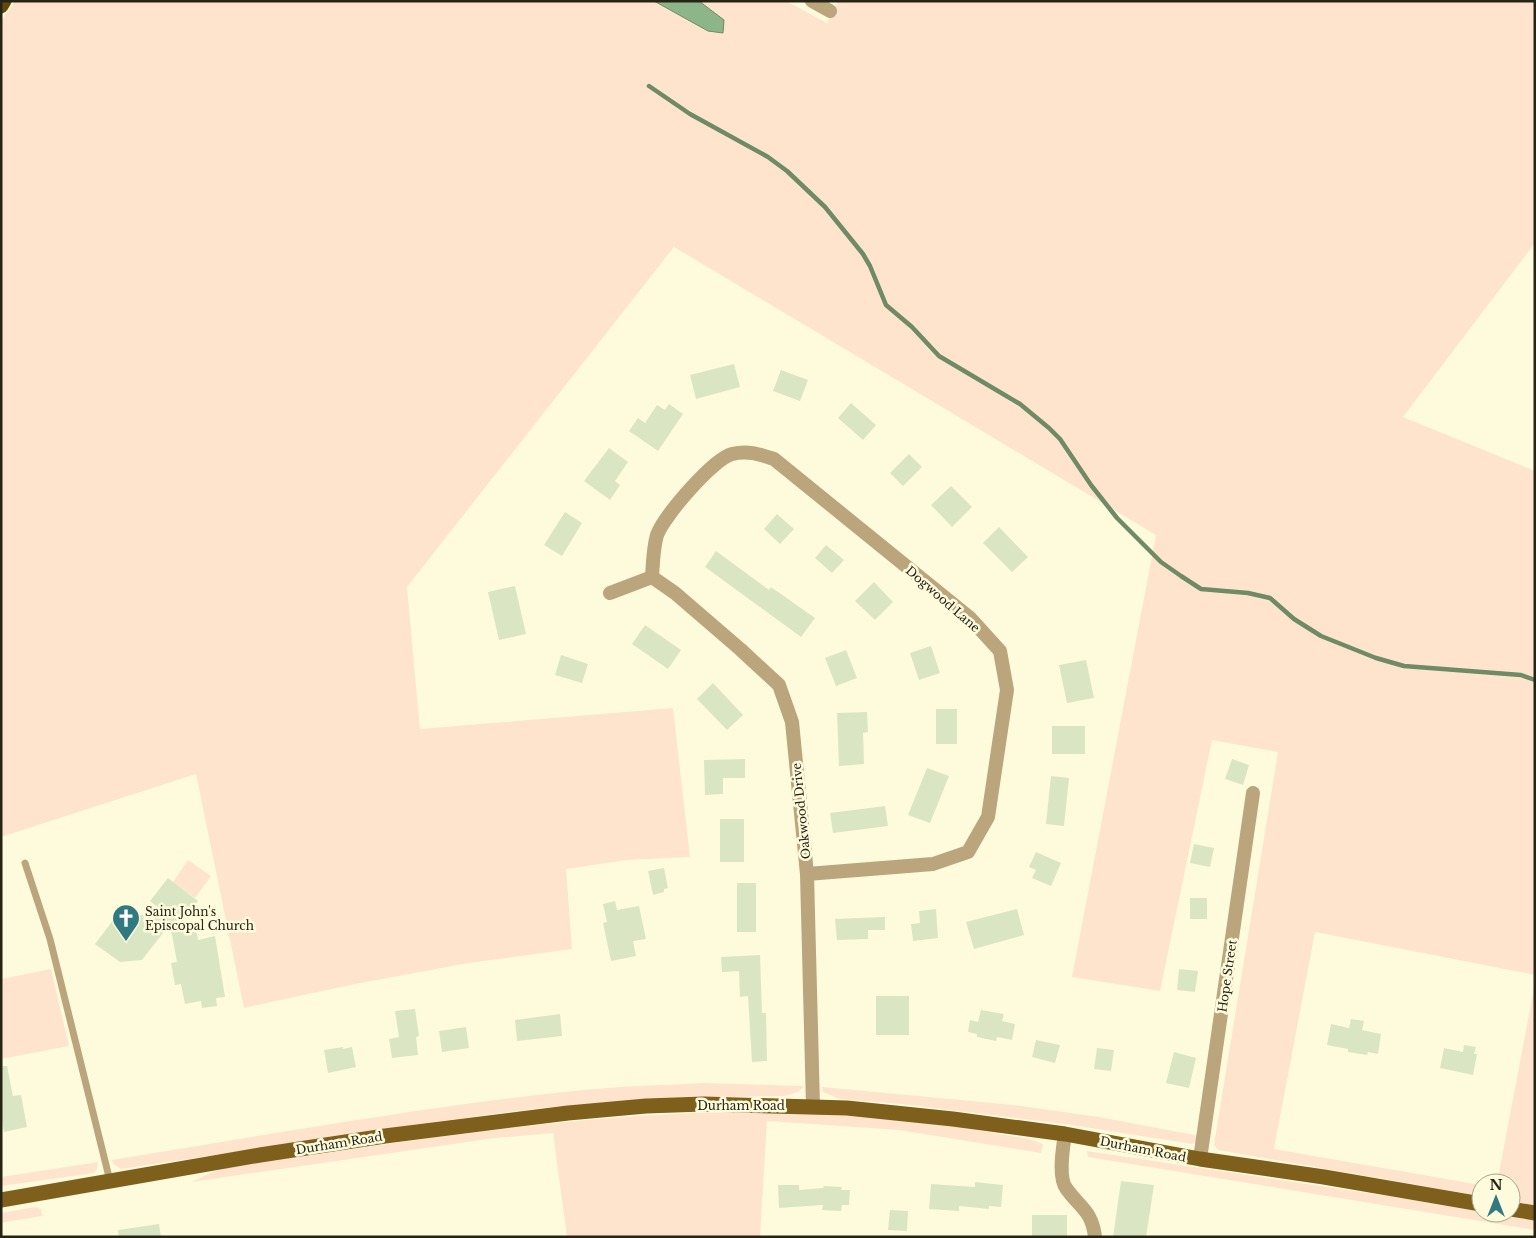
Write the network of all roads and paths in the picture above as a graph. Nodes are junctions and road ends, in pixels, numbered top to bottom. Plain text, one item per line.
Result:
1 (4, 1) edge
2 (812, 1) edge
3 (1, 6) edge
4 (830, 11) dead end
5 (652, 577) junction
6 (610, 593) dead end
7 (1253, 793) dead end
8 (25, 863) dead end
9 (807, 874) junction
10 (813, 1106) junction
11 (1065, 1134) junction
12 (1200, 1159) junction
13 (110, 1182) junction
14 (1, 1200) edge
15 (1471, 1202) edge
16 (1521, 1211) edge
17 (1535, 1213) edge
18 (1095, 1237) edge

1 - 3 highway
2 - 4 street
5 - 6 street
5 - 9 street, Oakwood Drive
5 - 9 street, Dogwood Lane
7 - 12 street, Hope Street
8 - 13 lane
9 - 10 street, Oakwood Drive
10 - 11 main road, Durham Road
10 - 13 main road, Durham Road
11 - 12 main road, Durham Road
11 - 18 street
12 - 15 main road, Durham Road
13 - 14 main road, Durham Road
16 - 17 main road

